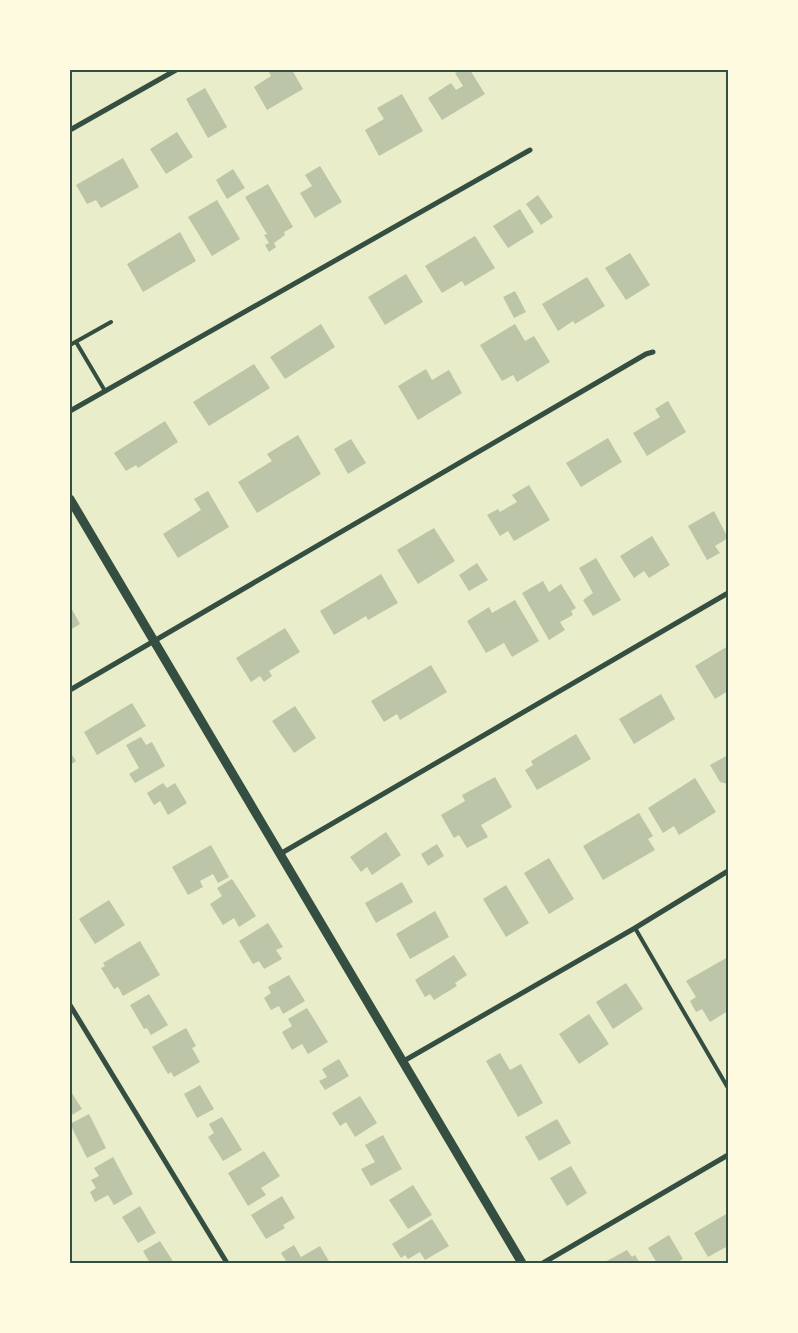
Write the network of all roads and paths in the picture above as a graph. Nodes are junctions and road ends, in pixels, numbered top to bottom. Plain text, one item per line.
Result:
1 (176, 70) edge
2 (70, 130) edge
3 (530, 150) dead end
4 (111, 322) dead end
5 (76, 342) junction
6 (70, 345) edge
7 (653, 352) dead end
8 (106, 391) junction
9 (70, 411) edge
10 (70, 498) edge
11 (728, 593) edge
12 (154, 640) junction
13 (70, 690) edge
14 (280, 854) junction
15 (728, 871) edge
16 (635, 928) junction
17 (70, 1005) edge
18 (402, 1062) junction
19 (728, 1088) edge
20 (728, 1155) edge
21 (227, 1263) edge
22 (522, 1263) edge
23 (543, 1263) edge

1 - 2 street
3 - 8 street
4 - 5 lane
5 - 6 lane
5 - 8 lane
7 - 12 street
8 - 9 street
10 - 12 street
11 - 14 street
12 - 13 street
12 - 14 street
14 - 18 street
15 - 16 street
16 - 18 street
16 - 19 lane
17 - 21 street
18 - 22 street
20 - 23 street

